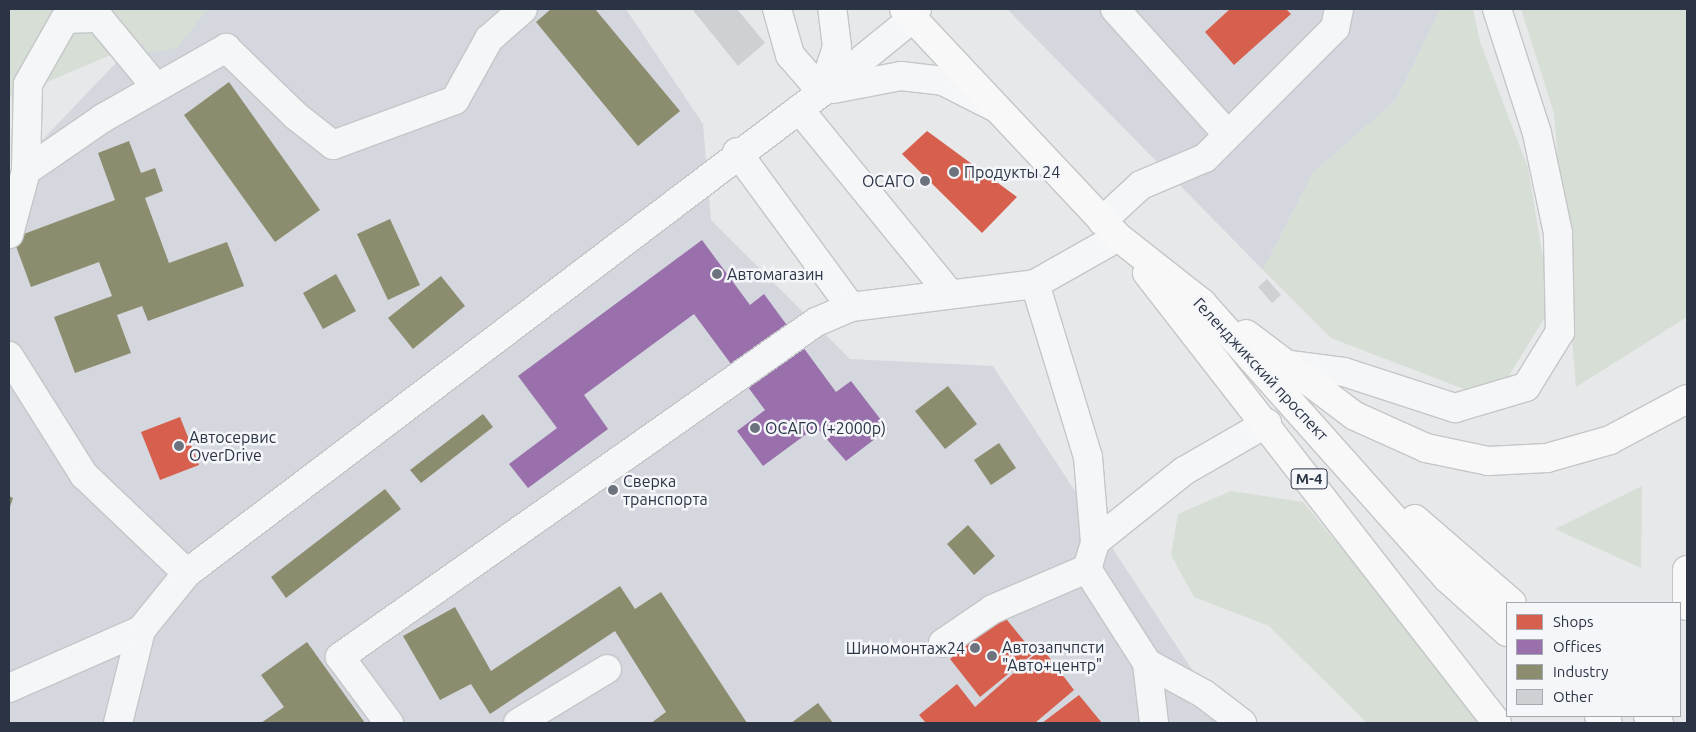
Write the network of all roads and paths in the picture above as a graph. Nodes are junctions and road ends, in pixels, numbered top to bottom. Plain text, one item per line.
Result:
1 (523, 9) edge
2 (777, 9) edge
3 (832, 9) edge
4 (1115, 9) edge
5 (1339, 9) edge
6 (1497, 9) edge
7 (911, 12) edge
8 (156, 87) junction
9 (822, 92) junction
10 (998, 109) junction
11 (799, 110) junction
12 (1228, 134) junction
13 (738, 152) junction
14 (26, 171) junction
15 (1110, 229) junction
16 (9, 234) edge
17 (1035, 284) junction
18 (948, 292) junction
19 (1202, 303) junction
20 (851, 307) junction
21 (9, 356) edge
22 (1290, 365) junction
23 (1687, 400) edge
24 (1266, 423) junction
25 (1342, 456) junction
26 (1095, 542) junction
27 (1087, 569) junction
28 (1687, 570) edge
29 (187, 573) junction
30 (1511, 602) edge
31 (1687, 606) edge
32 (141, 630) junction
33 (1506, 631) edge
34 (943, 643) dead end
35 (1148, 663) junction
36 (607, 669) dead end
37 (9, 688) edge
38 (118, 723) edge
39 (389, 723) edge
40 (518, 723) edge
41 (1154, 723) edge
42 (1242, 723) edge
43 (1497, 723) edge

1 - 8 street
2 - 9 street
3 - 9 street
4 - 12 street
5 - 12 street
6 - 22 street
7 - 9 street
7 - 10 main road, Геленджикский проспект
8 - 14 street
8 - 14 street
9 - 10 street
9 - 11 street
10 - 15 main road, Геленджикский проспект
11 - 13 street
11 - 18 street
12 - 15 street
13 - 20 street
13 - 29 street
14 - 16 street
15 - 17 street
15 - 19 main road, Геленджикский проспект
15 - 24 main road, М-4
17 - 18 street
17 - 26 street
18 - 20 street
19 - 22 main road
19 - 25 main road, Геленджикский проспект
20 - 39 street
21 - 29 street
22 - 23 main road
24 - 26 street
24 - 43 main road, М-4
25 - 30 main road, М-4
25 - 33 main road, М-4
26 - 27 street
27 - 34 street
27 - 35 street
28 - 31 main road
29 - 32 street
32 - 37 street
32 - 38 street
35 - 41 street
35 - 42 street
36 - 40 street

